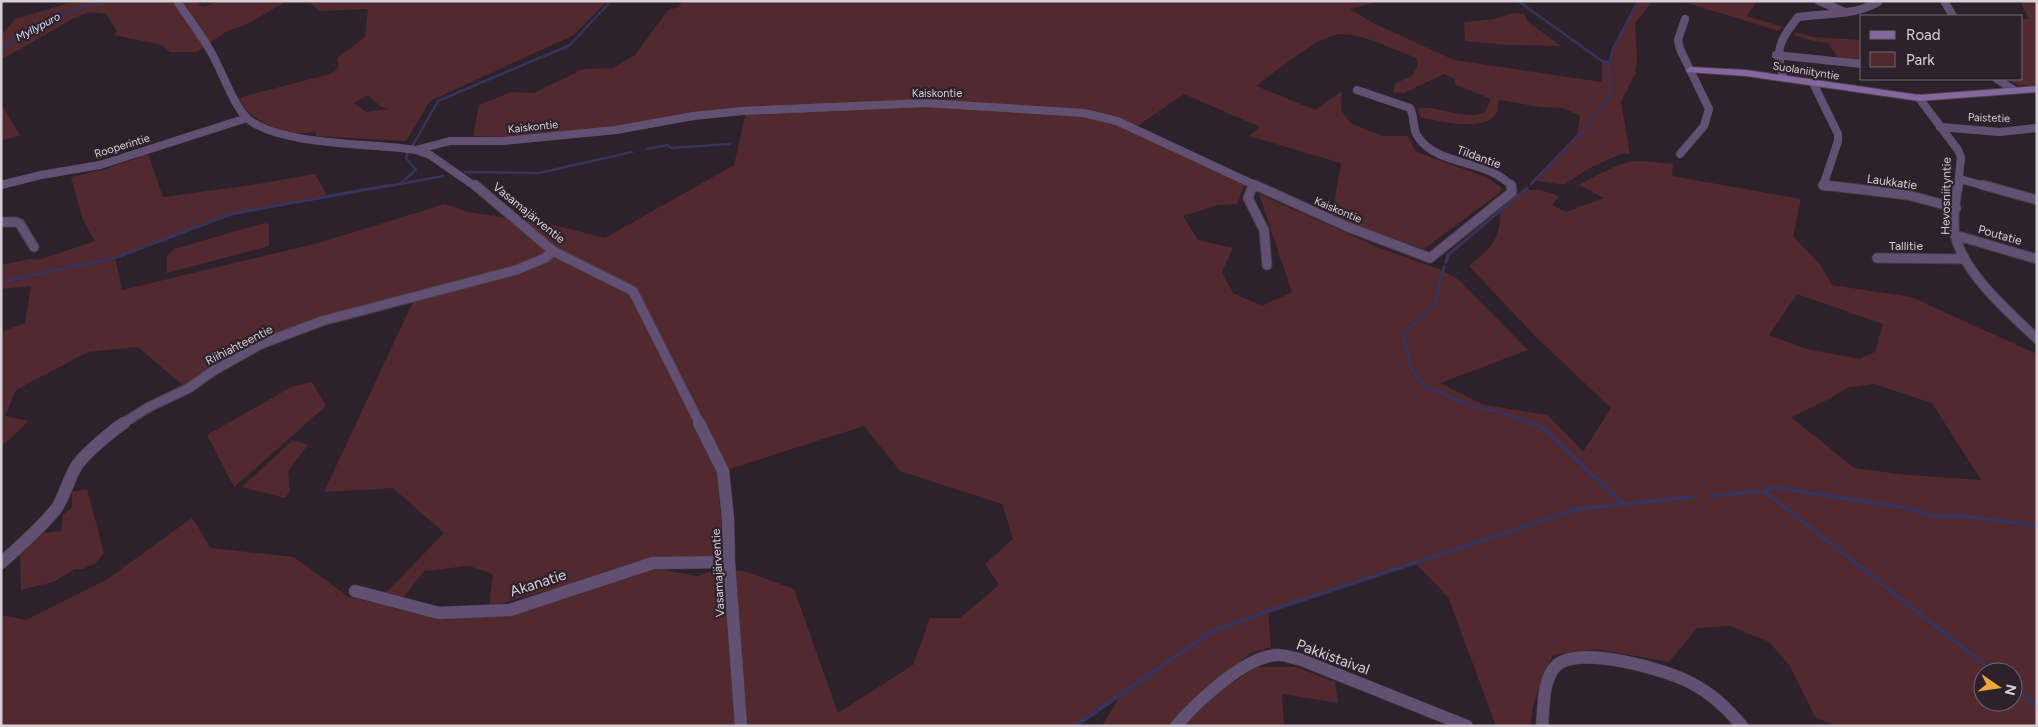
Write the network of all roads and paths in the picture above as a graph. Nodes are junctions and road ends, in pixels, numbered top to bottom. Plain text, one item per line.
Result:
1 (177, 1) edge
2 (1819, 1) edge
3 (1944, 1) edge
4 (1878, 2) edge
5 (1845, 12) junction
6 (1952, 15) edge
7 (1685, 19) dead end
8 (1776, 55) junction
9 (1860, 64) edge
10 (1690, 70) junction
11 (1784, 78) junction
12 (1999, 80) edge
13 (1813, 83) junction
14 (2037, 89) edge
15 (1357, 90) dead end
16 (2014, 90) junction
17 (1918, 98) junction
18 (247, 118) junction
19 (1940, 127) junction
20 (2037, 128) edge
21 (416, 150) junction
22 (1680, 154) dead end
23 (1960, 179) junction
24 (1, 185) edge
25 (1254, 185) junction
26 (2037, 200) edge
27 (1956, 208) junction
28 (1, 222) edge
29 (1955, 235) junction
30 (34, 247) dead end
31 (553, 251) junction
32 (1430, 258) joint
33 (1877, 258) dead end
34 (2037, 259) edge
35 (1965, 260) junction
36 (1267, 265) dead end
37 (2037, 340) edge
38 (729, 562) junction
39 (1, 563) edge
40 (355, 591) dead end
41 (741, 726) edge
42 (1176, 726) edge
43 (1467, 726) edge
44 (1542, 726) edge
45 (1742, 726) edge

1 - 18 street
2 - 5 street
3 - 6 street
4 - 5 street
5 - 8 street
7 - 10 street
8 - 9 street
8 - 11 street
10 - 11 street, Suolaniityntie
10 - 22 street
11 - 13 street, Suolaniityntie
12 - 16 street
13 - 17 street, Suolaniityntie
13 - 27 street, Laukkatie
14 - 16 street, Suolaniityntie
15 - 32 street, Tildantie
16 - 17 street, Suolaniityntie
17 - 19 street, Hevosniityntie
18 - 21 street, Vasamajärventie
18 - 24 street, Rooperintie
19 - 20 street, Paistetie
19 - 23 street, Hevosniityntie
21 - 25 street, Kaiskontie
21 - 31 street, Vasamajärventie
23 - 26 street
23 - 27 street, Hevosniityntie
25 - 32 street, Kaiskontie
25 - 36 street
27 - 29 street, Hevosniityntie
28 - 30 street
29 - 34 street, Poutatie
29 - 35 street, Hevosniityntie
31 - 38 street, Vasamajärventie
31 - 39 street, Riihiahteentie
33 - 35 street, Tallitie
35 - 37 street, Hevosniityntie
38 - 40 street, Akanatie
38 - 41 street, Vasamajärventie
42 - 43 street, Pakkistaival
44 - 45 street

